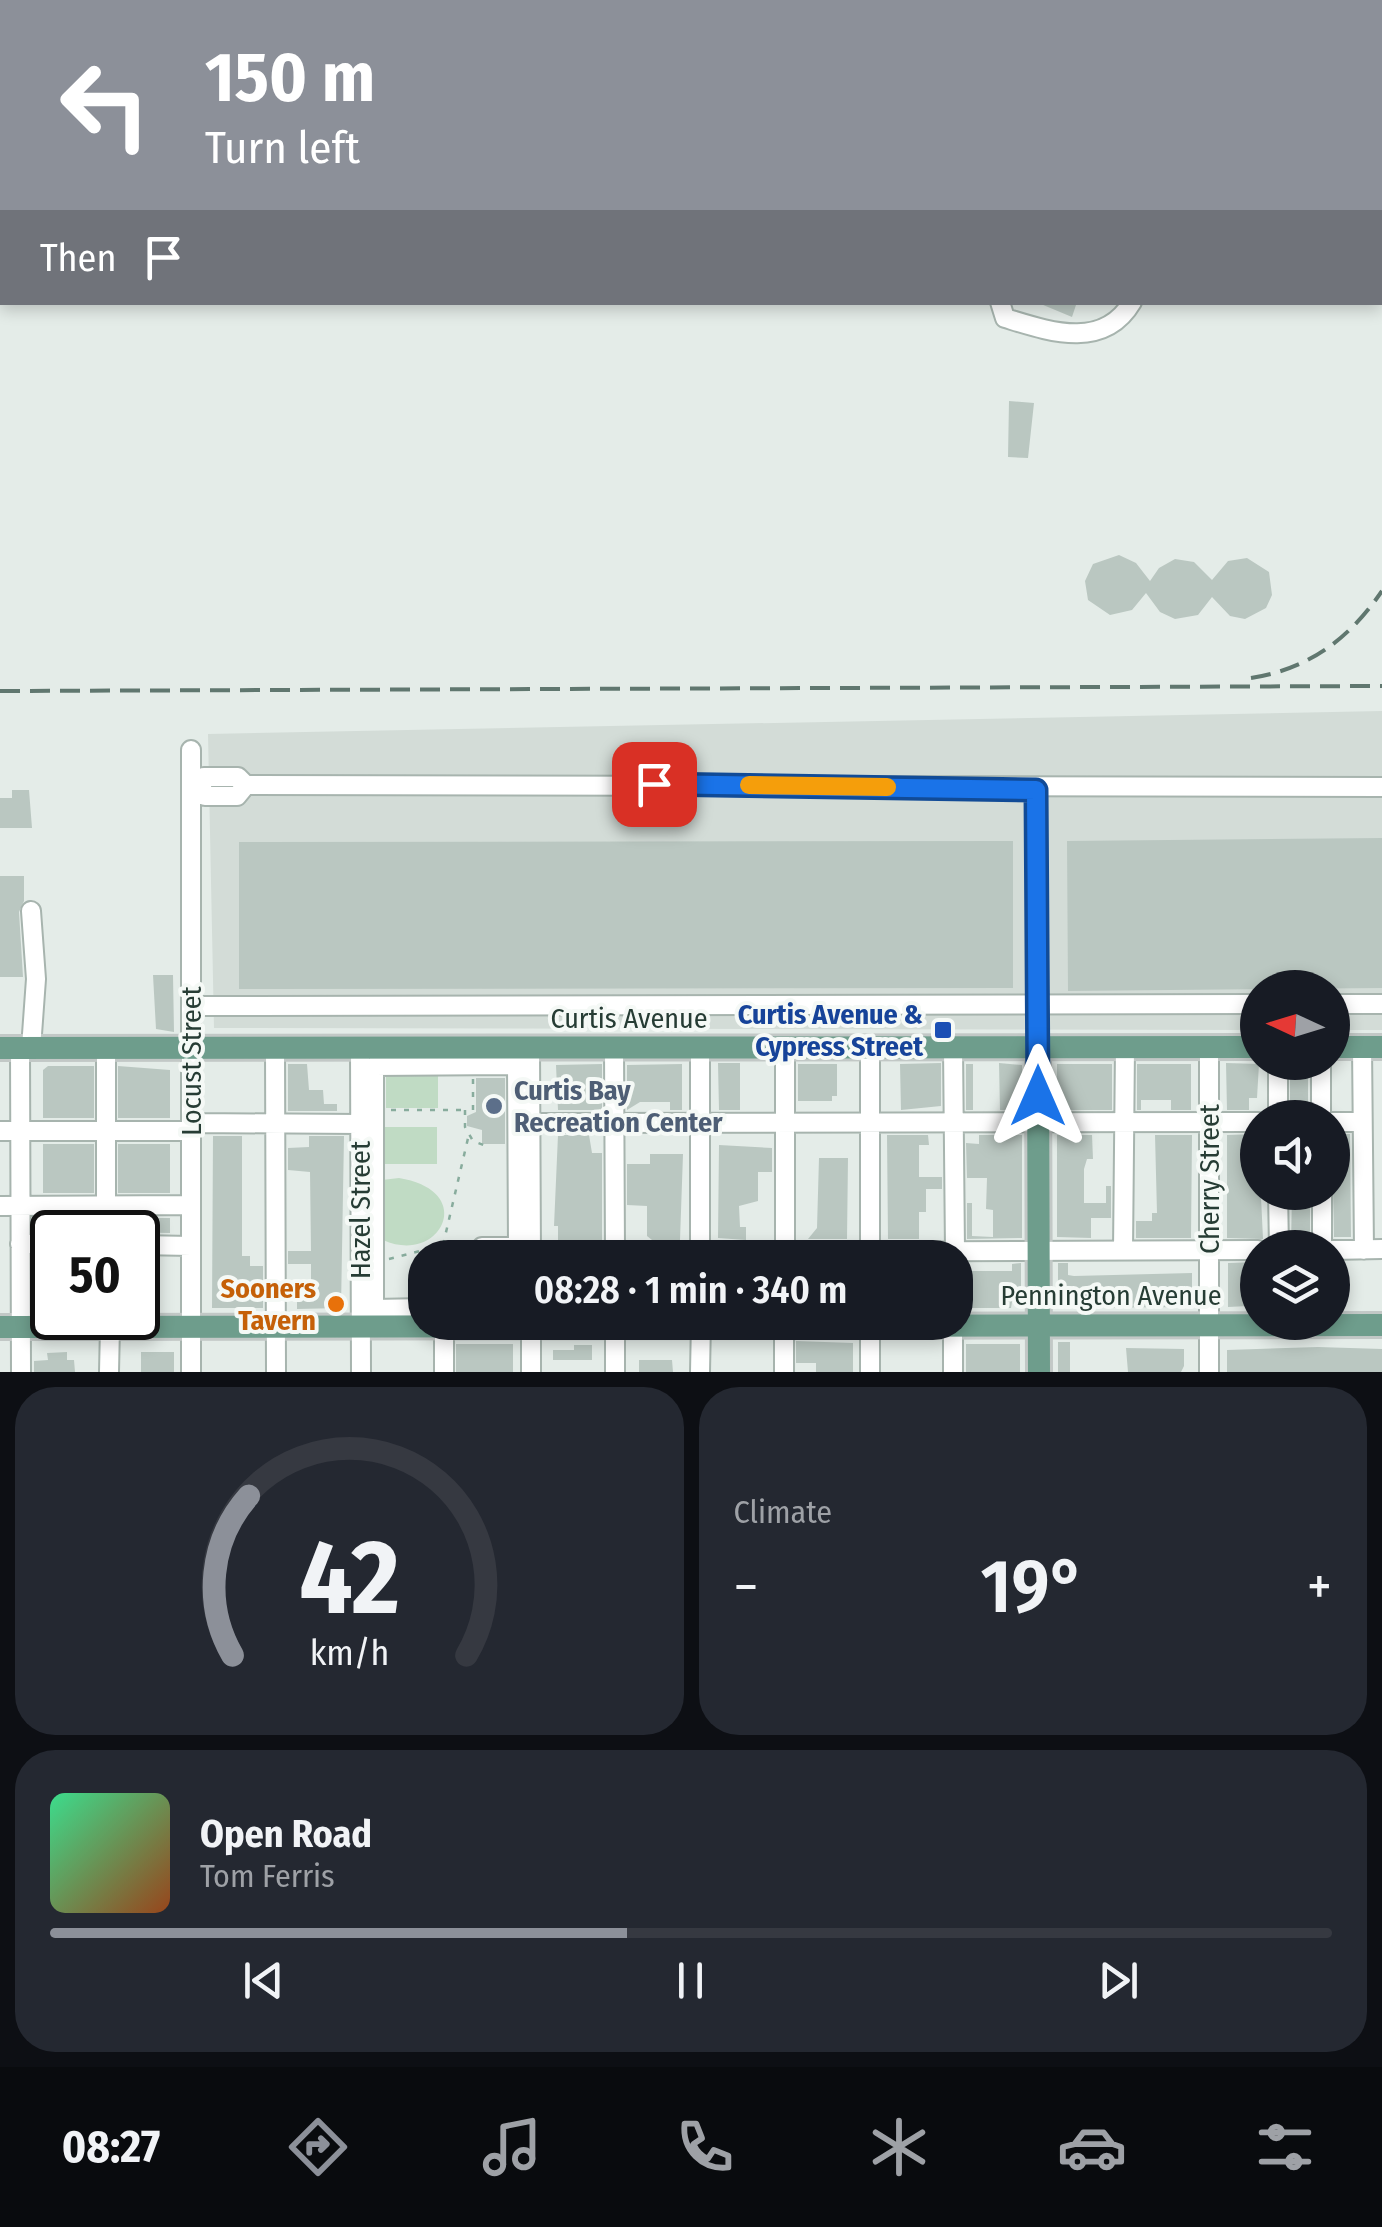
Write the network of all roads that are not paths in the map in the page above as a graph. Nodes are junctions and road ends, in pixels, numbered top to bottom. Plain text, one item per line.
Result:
1 (1001, 305) edge
2 (1129, 305) edge
3 (191, 750) dead end
4 (196, 785) junction
5 (1382, 787) edge
6 (1036, 790) junction
7 (31, 911) dead end
8 (1038, 1004) junction
9 (1240, 1004) edge
10 (1350, 1004) edge
11 (1382, 1004) edge
12 (191, 1006) junction
13 (1372, 1046) edge
14 (1126, 1047) junction
15 (1208, 1047) junction
16 (1240, 1047) edge
17 (17, 1048) edge
18 (106, 1048) junction
19 (192, 1048) junction
20 (276, 1048) junction
21 (360, 1048) junction
22 (530, 1048) junction
23 (614, 1048) junction
24 (700, 1048) junction
25 (785, 1048) junction
26 (870, 1048) junction
27 (953, 1048) junction
28 (1038, 1048) junction
29 (785, 1122) junction
30 (870, 1122) junction
31 (954, 1122) junction
32 (1038, 1122) junction
33 (1124, 1122) junction
34 (1209, 1122) junction
35 (1240, 1122) edge
36 (1350, 1122) edge
37 (1362, 1122) junction
38 (276, 1123) junction
39 (530, 1123) junction
40 (614, 1123) junction
41 (700, 1123) junction
42 (360, 1124) junction
43 (191, 1127) junction
44 (0, 1131) edge
45 (20, 1131) junction
46 (106, 1131) junction
47 (106, 1205) junction
48 (191, 1205) junction
49 (0, 1206) edge
50 (20, 1206) junction
51 (106, 1210) edge
52 (518, 1240) edge
53 (531, 1240) edge
54 (616, 1240) edge
55 (700, 1240) edge
56 (785, 1240) edge
57 (870, 1240) edge
58 (955, 1240) edge
59 (20, 1244) junction
60 (30, 1244) edge
61 (160, 1245) edge
62 (191, 1246) junction
63 (1123, 1250) junction
64 (1209, 1250) junction
65 (1240, 1250) edge
66 (1373, 1250) edge
67 (973, 1251) edge
68 (1039, 1251) junction
69 (0, 1277) edge
70 (20, 1277) junction
71 (408, 1308) edge
72 (1350, 1324) edge
73 (1382, 1324) edge
74 (973, 1325) edge
75 (1039, 1325) junction
76 (1209, 1325) junction
77 (1240, 1325) edge
78 (160, 1326) edge
79 (191, 1326) junction
80 (276, 1326) junction
81 (360, 1326) junction
82 (408, 1326) edge
83 (10, 1327) edge
84 (110, 1340) edge
85 (444, 1340) edge
86 (531, 1340) edge
87 (615, 1340) edge
88 (700, 1340) edge
89 (784, 1340) edge
90 (870, 1340) edge
91 (953, 1340) edge
92 (20, 1372) edge
93 (109, 1372) edge
94 (191, 1372) edge
95 (276, 1372) edge
96 (360, 1372) edge
97 (444, 1372) edge
98 (531, 1372) edge
99 (615, 1372) edge
100 (700, 1372) edge
101 (784, 1372) edge
102 (870, 1372) edge
103 (953, 1372) edge
104 (1039, 1372) edge
105 (1209, 1372) edge

1 - 2 street
3 - 4 street, Locust Street
4 - 6 street
4 - 12 street, Locust Street
5 - 6 street
6 - 8 street
7 - 17 street
8 - 9 street
8 - 12 street
8 - 28 street
10 - 11 street
12 - 19 street, Locust Street
13 - 37 street
14 - 15 main road, Curtis Avenue
14 - 28 main road, Curtis Avenue
14 - 33 street
15 - 16 main road, Curtis Avenue
15 - 34 street, Cherry Street
17 - 18 main road, Curtis Avenue
17 - 45 street
18 - 19 main road, Curtis Avenue
18 - 46 street
19 - 20 main road, Curtis Avenue
19 - 43 street, Locust Street
20 - 21 main road, Curtis Avenue
20 - 38 street
21 - 22 main road, Curtis Avenue
21 - 42 street, Hazel Street
22 - 23 main road, Curtis Avenue
22 - 39 street
23 - 24 main road, Curtis Avenue
23 - 40 street
24 - 25 main road, Curtis Avenue
24 - 41 street
25 - 26 main road, Curtis Avenue
25 - 29 street
26 - 27 main road, Curtis Avenue
26 - 30 street
27 - 28 main road, Curtis Avenue
27 - 31 street
28 - 32 main road
29 - 30 street
29 - 41 street
29 - 56 street
30 - 31 street
30 - 57 street
31 - 32 street
31 - 58 street
32 - 33 street
32 - 68 main road
33 - 34 street
33 - 63 street
34 - 35 street
34 - 64 street, Cherry Street
36 - 37 street
37 - 66 street
38 - 42 street
38 - 43 street
38 - 80 street
39 - 40 street
39 - 53 street
40 - 41 street
40 - 54 street
41 - 55 street
42 - 81 street, Hazel Street
43 - 46 street
43 - 48 street, Locust Street
44 - 45 street
45 - 46 street
45 - 50 street
46 - 47 street
47 - 48 street
47 - 50 street
47 - 51 street
48 - 62 street, Locust Street
49 - 50 street
50 - 59 street
52 - 71 street
59 - 60 street
59 - 70 street
61 - 62 street
62 - 79 street, Locust Street
63 - 64 street
63 - 68 street
64 - 65 street
64 - 76 street, Cherry Street
67 - 68 street
68 - 75 main road
69 - 70 street
70 - 83 street
72 - 73 main road, Pennington Avenue
74 - 75 main road, Pennington Avenue
75 - 76 main road, Pennington Avenue
75 - 104 main road
76 - 77 main road, Pennington Avenue
76 - 105 street, Cherry Street
78 - 79 main road, Pennington Avenue
79 - 80 main road, Pennington Avenue
79 - 94 street, Locust Street
80 - 81 main road, Pennington Avenue
80 - 95 street
81 - 82 main road, Pennington Avenue
81 - 96 street, Hazel Street
83 - 92 street
84 - 93 street
85 - 97 street
86 - 98 street
87 - 99 street
88 - 100 street
89 - 101 street
90 - 102 street
91 - 103 street

